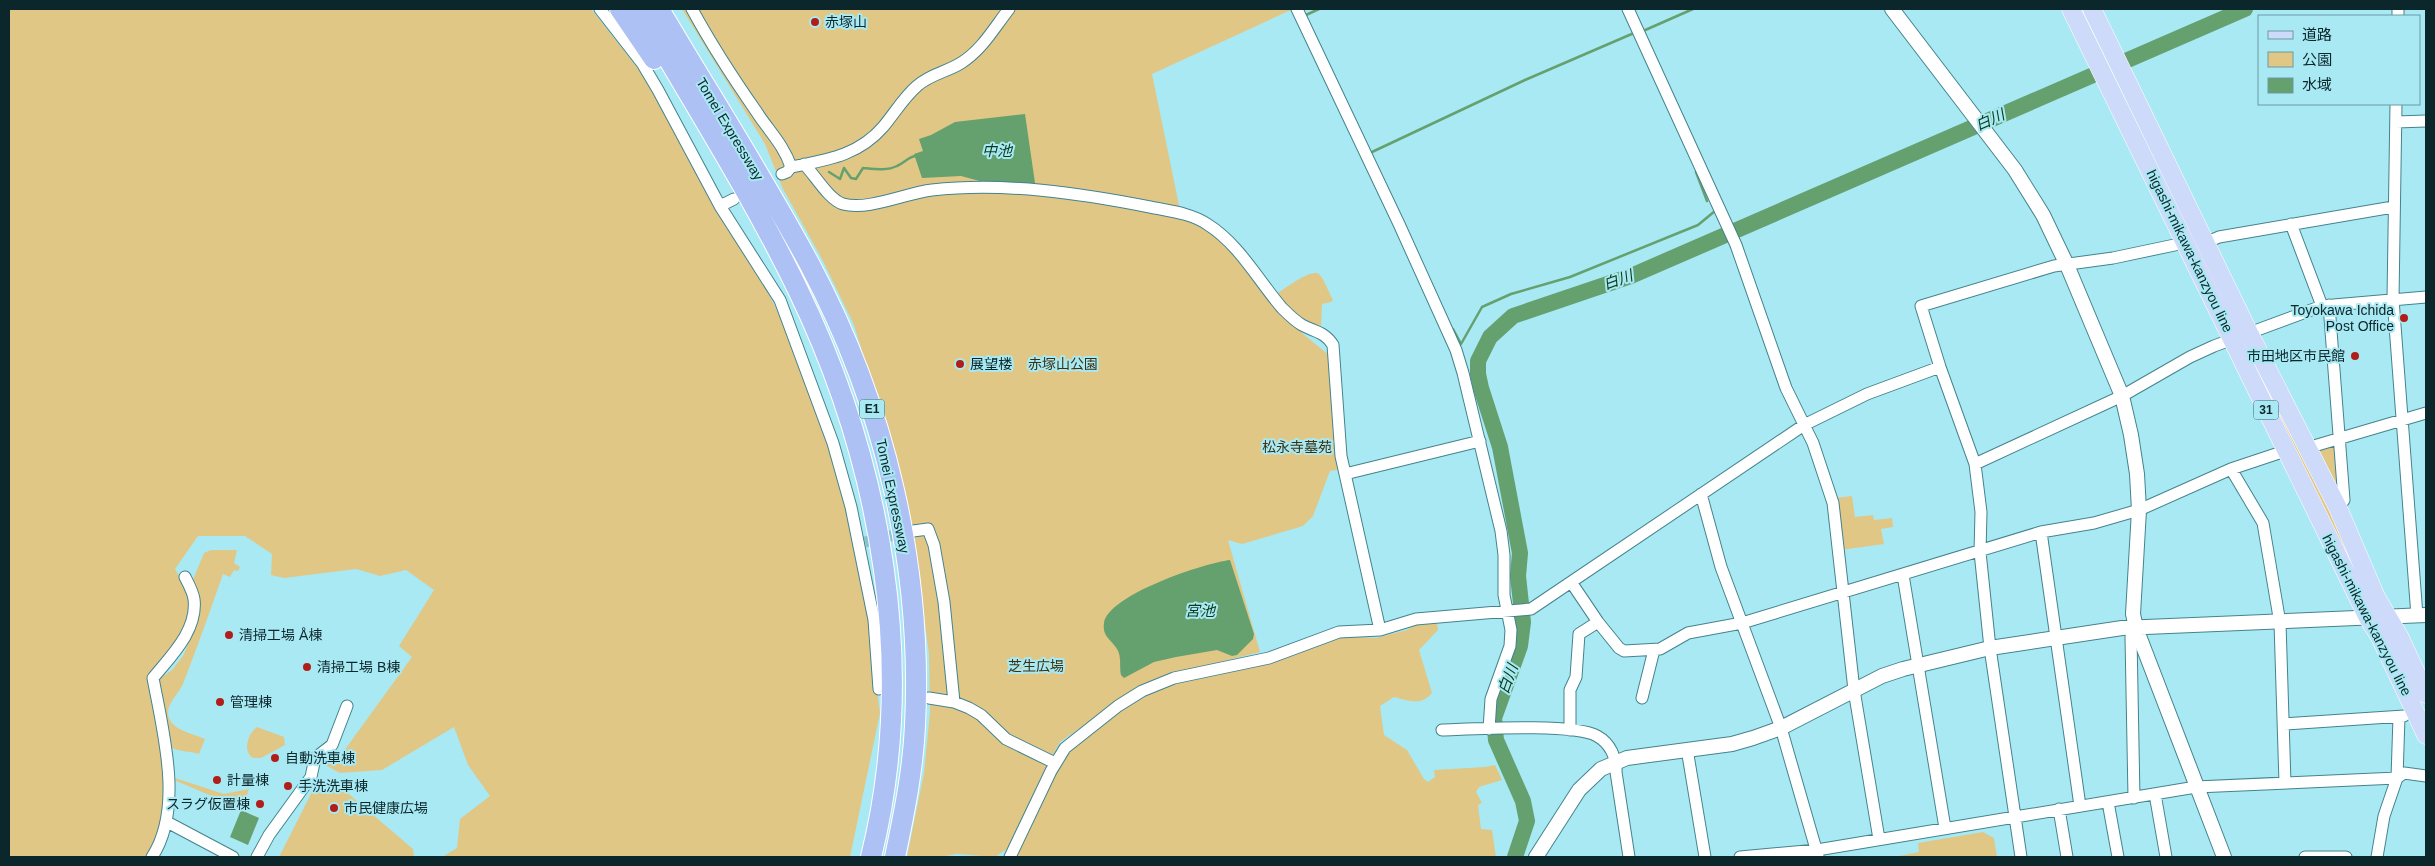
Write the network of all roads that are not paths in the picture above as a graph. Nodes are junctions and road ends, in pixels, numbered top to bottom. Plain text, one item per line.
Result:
1 (600, 9) edge
2 (620, 9) edge
3 (639, 9) edge
4 (659, 9) edge
5 (692, 9) edge
6 (1009, 9) edge
7 (1297, 9) edge
8 (1628, 9) edge
9 (1892, 9) edge
10 (2071, 9) edge
11 (2092, 9) edge
12 (2396, 105) edge
13 (2426, 121) edge
14 (2396, 122) junction
15 (804, 164) junction
16 (738, 191) junction
17 (720, 206) junction
18 (2393, 207) junction
19 (2291, 224) junction
20 (2184, 243) junction
21 (2205, 243) junction
22 (2067, 265) junction
23 (2426, 297) edge
24 (2393, 299) junction
25 (2326, 306) junction
26 (2242, 336) junction
27 (1940, 367) junction
28 (2122, 396) junction
29 (2426, 413) edge
30 (2402, 420) junction
31 (1804, 425) junction
32 (2340, 438) junction
33 (1480, 441) junction
34 (2307, 448) junction
35 (2285, 451) junction
36 (1975, 464) junction
37 (2231, 469) junction
38 (1345, 474) junction
39 (1701, 494) junction
40 (2338, 508) junction
41 (2139, 510) junction
42 (912, 531) tunnel mouth
43 (2041, 532) junction
44 (1980, 552) junction
45 (1903, 575) junction
46 (185, 577) dead end
47 (1571, 582) junction
48 (1843, 593) junction
49 (1508, 610) junction
50 (2422, 616) edge
51 (2388, 617) junction
52 (2368, 618) junction
53 (1598, 622) junction
54 (1742, 623) junction
55 (2280, 623) junction
56 (2136, 628) junction
57 (1380, 630) junction
58 (2056, 637) junction
59 (1990, 648) junction
60 (1654, 650) junction
61 (1918, 666) junction
62 (879, 689) dead end
63 (1854, 690) junction
64 (2426, 694) edge
65 (929, 698) dead end
66 (1642, 698) dead end
67 (954, 702) junction
68 (347, 706) dead end
69 (2418, 715) junction
70 (2399, 717) junction
71 (2284, 724) junction
72 (1780, 728) junction
73 (1489, 729) junction
74 (1442, 730) dead end
75 (1570, 730) junction
76 (2426, 735) edge
77 (1687, 749) junction
78 (1617, 761) junction
79 (1055, 763) junction
80 (2426, 776) edge
81 (2397, 778) junction
82 (2285, 783) junction
83 (2196, 787) junction
84 (2155, 794) junction
85 (2134, 798) junction
86 (2108, 802) junction
87 (2080, 806) junction
88 (2059, 809) junction
89 (2015, 816) junction
90 (167, 822) junction
91 (1945, 828) junction
92 (1878, 839) junction
93 (1818, 854) edge
94 (152, 857) edge
95 (233, 857) edge
96 (257, 857) edge
97 (871, 857) edge
98 (895, 857) edge
99 (1010, 857) edge
100 (1536, 857) edge
101 (1629, 857) edge
102 (1705, 857) edge
103 (1740, 857) edge
104 (2022, 857) edge
105 (2067, 857) edge
106 (2118, 857) edge
107 (2166, 857) edge
108 (2224, 857) edge
109 (2305, 857) edge
110 (2338, 857) edge
111 (2377, 857) edge

1 - 17 street
2 - 16 highway
3 - 16 highway, Tomei Expressway / E1
4 - 98 highway, Tomei Expressway / E1
5 - 15 street
6 - 15 street
7 - 33 street
8 - 31 street
9 - 22 street
10 - 20 main road, higashi-mikawa-kanzyou line / 31
11 - 21 main road, higashi-mikawa-kanzyou line / 31
12 - 14 street
13 - 14 street
14 - 18 street
15 - 38 street
16 - 17 street
16 - 97 highway, Tomei Expressway / E1
17 - 62 street
18 - 19 street
18 - 24 street
19 - 21 street
19 - 25 street
20 - 22 street
20 - 26 main road, higashi-mikawa-kanzyou line / 31
21 - 26 main road, higashi-mikawa-kanzyou line / 31
22 - 27 street
22 - 28 street
23 - 24 street
24 - 25 street
24 - 30 street
25 - 26 street
25 - 32 street
26 - 28 street
26 - 34 main road, higashi-mikawa-kanzyou line / 31
26 - 35 main road, higashi-mikawa-kanzyou line / 31
27 - 31 street
27 - 36 street
28 - 36 street
28 - 41 street
29 - 30 street
30 - 32 street
30 - 50 street
31 - 39 street
31 - 48 street
32 - 34 street
32 - 40 street
33 - 38 street
33 - 49 street
34 - 40 main road, higashi-mikawa-kanzyou line / 31
35 - 37 street
35 - 52 main road, higashi-mikawa-kanzyou line / 31
36 - 44 street
37 - 41 street
37 - 55 street
38 - 57 street
39 - 47 street
39 - 54 street
40 - 51 main road, higashi-mikawa-kanzyou line / 31
41 - 43 street
41 - 56 street
42 - 67 street
43 - 44 street
43 - 58 street
44 - 45 street
44 - 59 street
45 - 48 street
45 - 61 street
46 - 90 street
47 - 49 street
47 - 53 street
48 - 54 street
48 - 63 street
49 - 57 street
49 - 73 street
50 - 51 street
51 - 52 street
51 - 64 main road, higashi-mikawa-kanzyou line / 31
52 - 55 street
52 - 69 main road, higashi-mikawa-kanzyou line / 31
53 - 60 street
53 - 75 street
54 - 60 street
54 - 72 street
55 - 56 street
55 - 71 street
56 - 58 street
56 - 83 street
56 - 85 street
57 - 79 street
58 - 59 street
58 - 87 street
59 - 61 street
59 - 89 street
60 - 66 street
61 - 63 street
61 - 91 street
63 - 72 street
63 - 92 street
65 - 67 street
67 - 79 street
68 - 96 street
69 - 70 street
69 - 76 main road, higashi-mikawa-kanzyou line / 31
70 - 71 street
70 - 81 street
71 - 82 street
72 - 77 street
72 - 93 street
73 - 74 street
73 - 75 street
75 - 78 street
77 - 78 street
77 - 102 street
78 - 100 street
78 - 101 street
79 - 99 street
80 - 81 street
81 - 82 street
81 - 111 street
82 - 83 street
83 - 84 street
83 - 108 street
84 - 85 street
84 - 107 street
85 - 86 street
86 - 87 street
86 - 106 street
87 - 88 street
88 - 89 street
88 - 105 street
89 - 91 street
89 - 104 street
90 - 94 street
90 - 95 street
91 - 92 street
92 - 93 street
93 - 103 street
109 - 110 street

